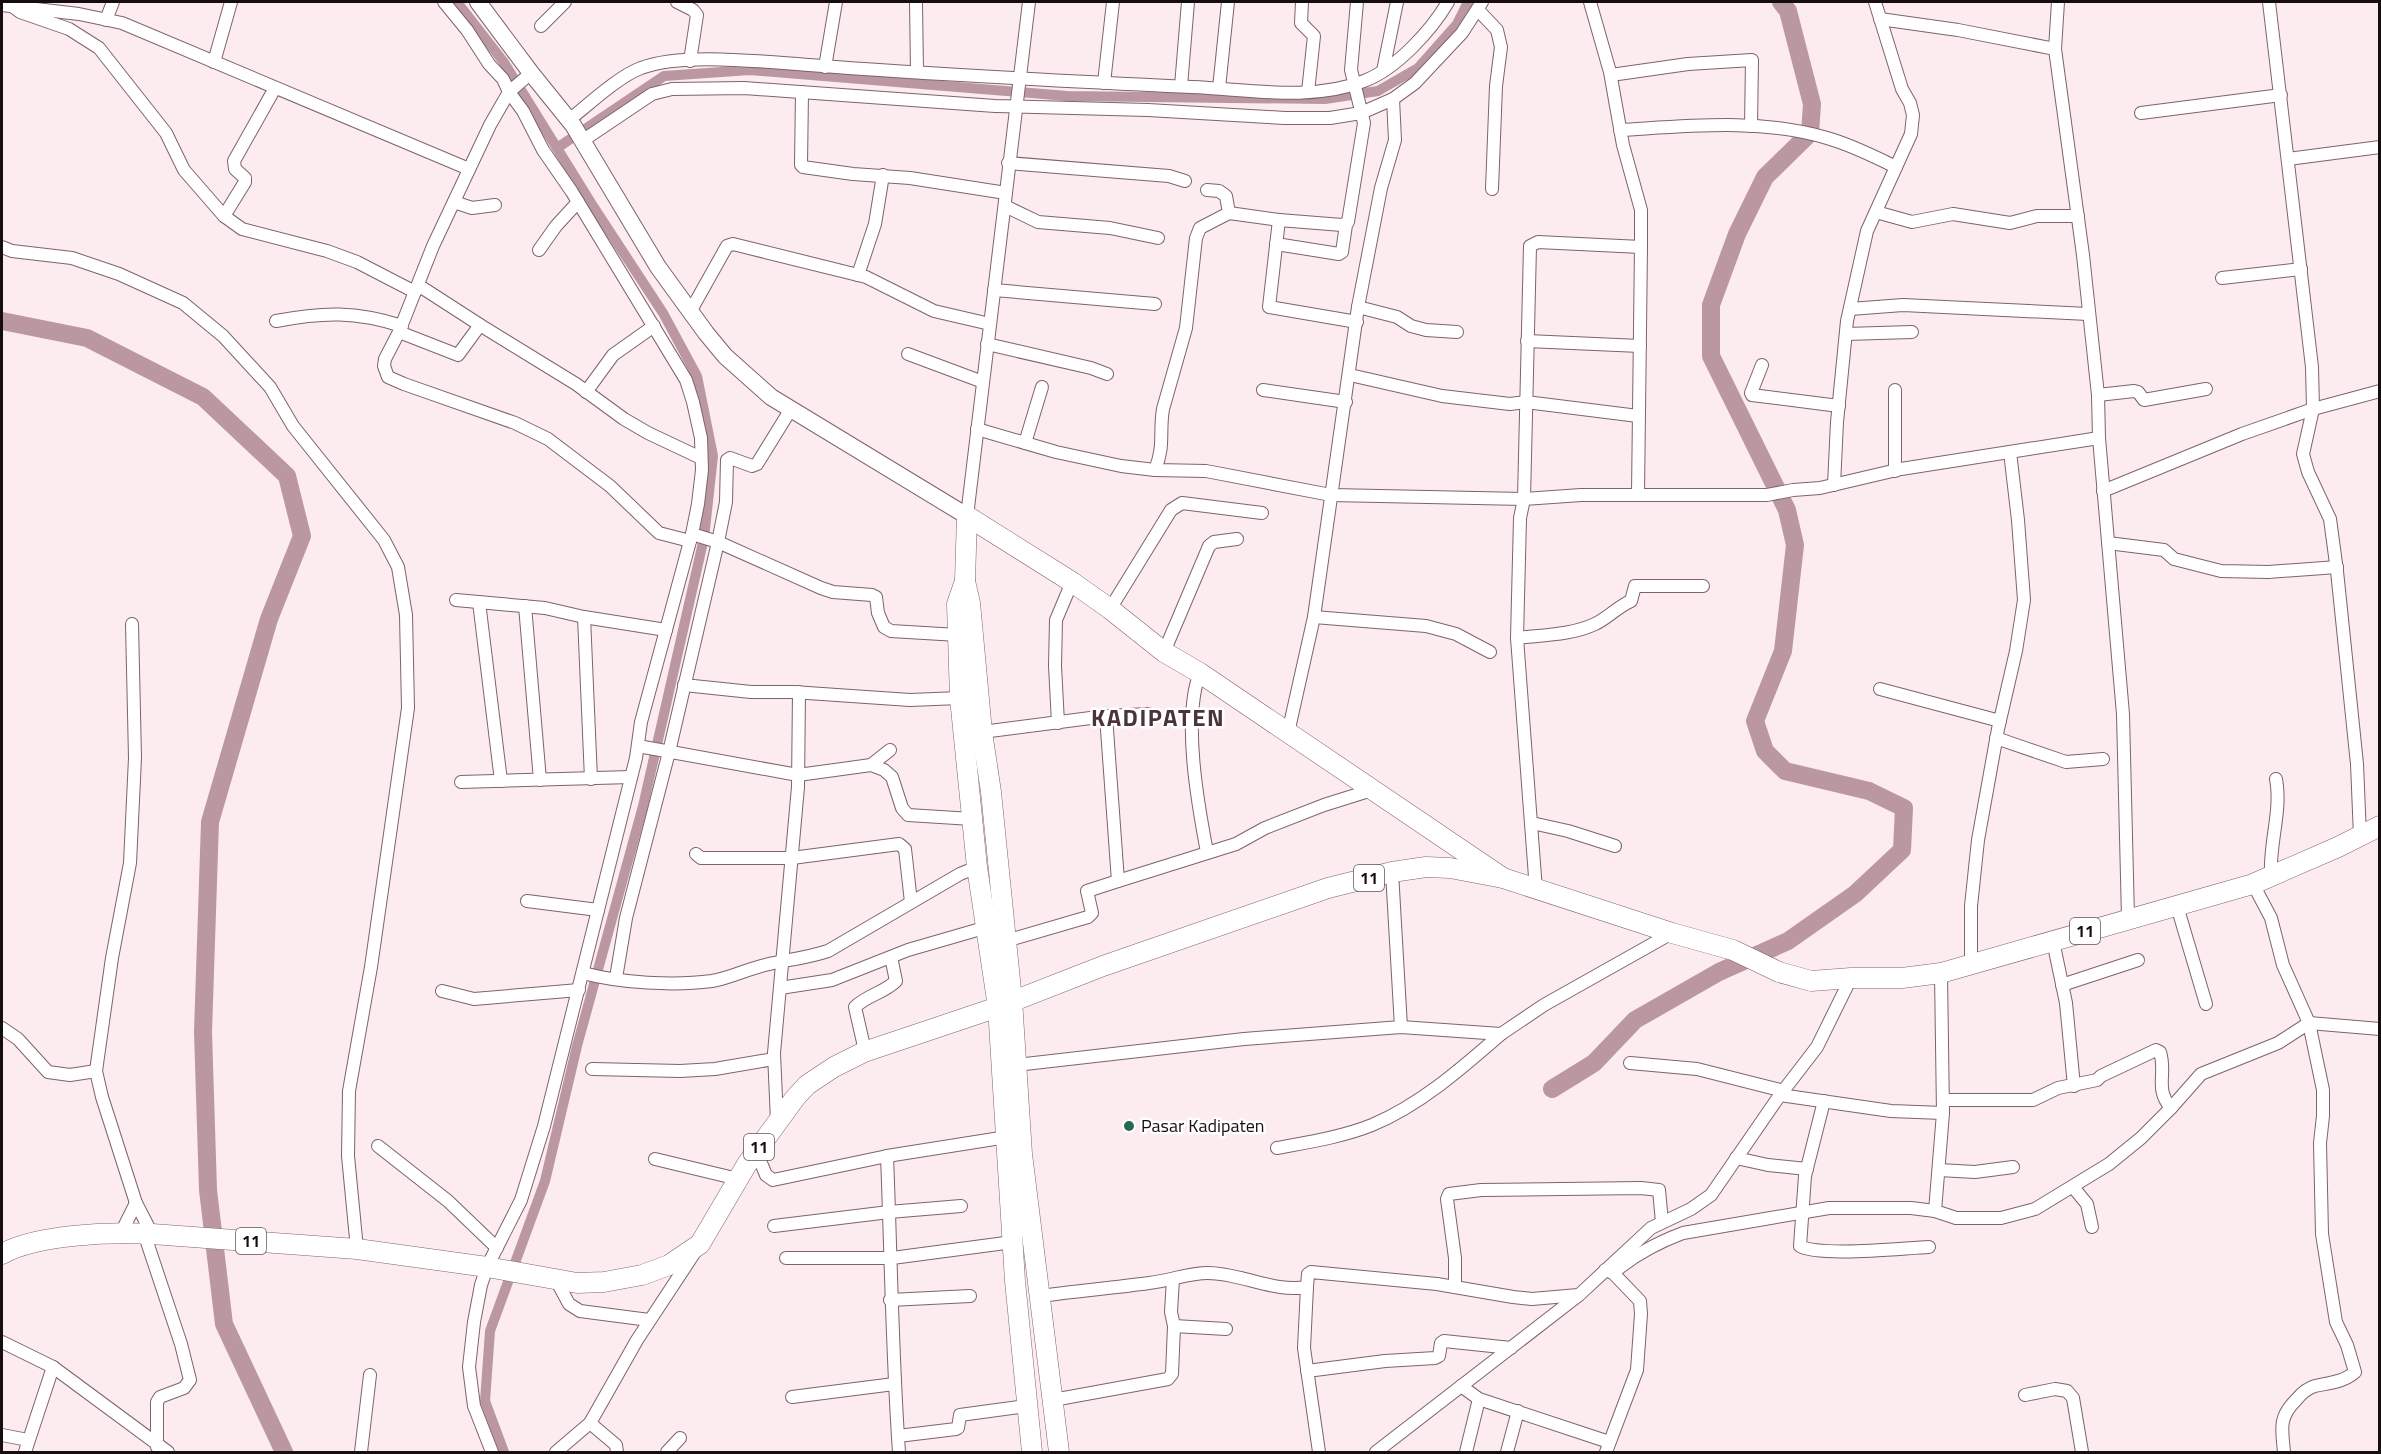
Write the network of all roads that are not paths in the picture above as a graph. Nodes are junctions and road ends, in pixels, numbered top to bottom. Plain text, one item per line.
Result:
1 (113, 2) edge
2 (231, 2) edge
3 (444, 2) edge
4 (478, 2) edge
5 (565, 2) edge
6 (676, 2) edge
7 (836, 2) edge
8 (916, 2) edge
9 (1029, 2) edge
10 (1113, 2) edge
11 (1188, 2) edge
12 (1228, 2) edge
13 (1302, 2) edge
14 (1357, 2) edge
15 (1397, 2) edge
16 (1448, 2) edge
17 (1590, 2) edge
18 (1875, 2) edge
19 (2058, 2) edge
20 (2269, 2) edge
21 (7, 5) edge
22 (1480, 6) edge
23 (80, 8) edge
24 (1880, 19) junction
25 (106, 20) junction
26 (541, 26) dead end
27 (2055, 49) junction
28 (690, 61) junction
29 (214, 62) junction
30 (825, 67) junction
31 (1383, 71) junction
32 (917, 72) junction
33 (1611, 75) junction
34 (527, 77) junction
35 (1020, 81) junction
36 (1104, 83) junction
37 (1181, 86) junction
38 (1354, 86) junction
39 (275, 88) junction
40 (1219, 88) junction
41 (511, 91) junction
42 (802, 92) junction
43 (1308, 92) junction
44 (2281, 95) junction
45 (1393, 99) junction
46 (1016, 105) junction
47 (1360, 111) junction
48 (2141, 113) dead end
49 (1751, 126) junction
50 (1620, 130) junction
51 (576, 131) junction
52 (2379, 147) edge
53 (2288, 159) junction
54 (1008, 163) junction
55 (1896, 166) junction
56 (469, 169) junction
57 (883, 175) junction
58 (1185, 181) dead end
59 (1492, 189) dead end
60 (1207, 190) dead end
61 (1005, 200) junction
62 (454, 201) junction
63 (578, 202) junction
64 (495, 205) dead end
65 (1876, 212) junction
66 (1229, 213) junction
67 (225, 216) junction
68 (2078, 216) junction
69 (1279, 220) junction
70 (1346, 225) junction
71 (1158, 238) dead end
72 (1276, 244) junction
73 (2, 247) edge
74 (1641, 247) junction
75 (539, 250) dead end
76 (2301, 269) junction
77 (858, 275) junction
78 (2222, 278) dead end
79 (417, 288) junction
80 (994, 290) junction
81 (1155, 304) dead end
82 (1358, 307) junction
83 (1850, 309) junction
84 (690, 312) junction
85 (2088, 315) junction
86 (276, 321) dead end
87 (1357, 322) junction
88 (990, 324) junction
89 (480, 325) junction
90 (654, 326) junction
91 (401, 329) junction
92 (1457, 332) dead end
93 (1912, 332) dead end
94 (1846, 334) junction
95 (1527, 341) junction
96 (987, 344) junction
97 (1640, 346) junction
98 (908, 354) dead end
99 (1762, 365) dead end
100 (1107, 374) dead end
101 (1350, 375) junction
102 (983, 382) junction
103 (1042, 387) dead end
104 (2206, 389) dead end
105 (1263, 390) dead end
106 (1895, 390) dead end
107 (2379, 391) edge
108 (586, 392) junction
109 (2098, 395) junction
110 (1346, 402) junction
111 (1526, 402) junction
112 (1839, 406) junction
113 (791, 409) junction
114 (2313, 409) junction
115 (1638, 416) junction
116 (977, 429) junction
117 (2099, 438) junction
118 (1025, 443) junction
119 (2010, 452) junction
120 (701, 458) junction
121 (1155, 470) junction
122 (1895, 471) junction
123 (1834, 485) junction
124 (2103, 491) junction
125 (1638, 494) junction
126 (1331, 495) junction
127 (1524, 499) junction
128 (1262, 513) dead end
129 (967, 516) junction
130 (694, 537) junction
131 (1237, 539) dead end
132 (716, 541) junction
133 (2108, 543) junction
134 (2337, 567) junction
135 (965, 582) junction
136 (1072, 582) junction
137 (1702, 586) dead end
138 (456, 600) dead end
139 (478, 602) junction
140 (525, 606) junction
141 (1110, 609) junction
142 (584, 617) junction
143 (1314, 617) junction
144 (132, 624) dead end
145 (666, 630) junction
146 (958, 634) junction
147 (1517, 638) junction
148 (1164, 652) junction
149 (1490, 652) dead end
150 (1200, 673) junction
151 (684, 685) junction
152 (1880, 689) dead end
153 (800, 692) junction
154 (960, 698) junction
155 (1149, 714) dead end
156 (1106, 716) junction
157 (2000, 721) junction
158 (1058, 723) junction
159 (982, 732) junction
160 (1288, 733) junction
161 (1996, 738) junction
162 (640, 746) junction
163 (890, 750) dead end
164 (667, 752) junction
165 (2103, 759) dead end
166 (871, 765) junction
167 (798, 775) junction
168 (631, 777) junction
169 (591, 779) junction
170 (2276, 779) dead end
171 (540, 780) junction
172 (501, 781) junction
173 (461, 782) dead end
174 (1375, 789) junction
175 (972, 819) junction
176 (1532, 823) junction
177 (2379, 826) edge
178 (2360, 836) junction
179 (1615, 846) dead end
180 (1207, 852) junction
181 (696, 854) dead end
182 (792, 858) junction
183 (977, 867) junction
184 (1392, 872) junction
185 (1503, 878) junction
186 (2262, 880) junction
187 (1118, 881) junction
188 (1536, 890) junction
189 (527, 901) dead end
190 (911, 902) junction
191 (2177, 906) junction
192 (598, 910) junction
193 (2128, 918) junction
194 (984, 928) junction
195 (1672, 933) junction
196 (1006, 940) junction
197 (2053, 941) junction
198 (891, 957) junction
199 (2138, 960) dead end
200 (783, 962) junction
201 (1971, 964) junction
202 (1941, 973) junction
203 (586, 974) junction
204 (615, 978) junction
205 (1851, 978) junction
206 (2062, 985) junction
207 (780, 988) junction
208 (579, 990) junction
209 (442, 991) dead end
210 (1005, 1003) junction
211 (2206, 1004) dead end
212 (2309, 1023) junction
213 (1401, 1027) junction
214 (2, 1028) edge
215 (2379, 1029) edge
216 (1501, 1034) junction
217 (865, 1052) junction
218 (774, 1059) junction
219 (1630, 1062) dead end
220 (1016, 1065) junction
221 (592, 1069) dead end
222 (96, 1071) junction
223 (2074, 1086) junction
224 (1782, 1093) junction
225 (1943, 1100) junction
226 (1824, 1101) junction
227 (2171, 1108) junction
228 (1943, 1113) junction
229 (777, 1123) junction
230 (1007, 1137) junction
231 (378, 1146) dead end
232 (1277, 1148) dead end
233 (756, 1151) junction
234 (887, 1156) junction
235 (1736, 1158) junction
236 (655, 1159) dead end
237 (2013, 1167) dead end
238 (1807, 1169) junction
239 (1939, 1170) junction
240 (738, 1179) junction
241 (2073, 1187) junction
242 (136, 1203) junction
243 (961, 1206) dead end
244 (1935, 1210) junction
245 (1803, 1211) junction
246 (889, 1212) junction
247 (1662, 1221) junction
248 (774, 1226) dead end
249 (2092, 1227) dead end
250 (121, 1233) junction
251 (156, 1234) junction
252 (1013, 1242) junction
253 (1635, 1243) junction
254 (700, 1244) junction
255 (1929, 1247) dead end
256 (497, 1248) junction
257 (1651, 1248) junction
258 (357, 1249) junction
259 (2, 1254) edge
260 (786, 1258) dead end
261 (892, 1258) junction
262 (493, 1269) junction
263 (1609, 1271) junction
264 (546, 1279) junction
265 (1173, 1279) junction
266 (1307, 1287) junction
267 (1455, 1287) junction
268 (1579, 1295) junction
269 (970, 1296) dead end
270 (1040, 1296) junction
271 (890, 1300) junction
272 (649, 1320) junction
273 (1174, 1326) junction
274 (1226, 1329) dead end
275 (2, 1342) edge
276 (1511, 1348) junction
277 (52, 1367) junction
278 (1307, 1371) junction
279 (370, 1375) dead end
280 (894, 1384) junction
281 (1461, 1386) junction
282 (2025, 1395) dead end
283 (792, 1397) dead end
284 (1053, 1400) junction
285 (1479, 1400) junction
286 (1026, 1406) junction
287 (1518, 1411) junction
288 (590, 1423) junction
289 (1056, 1425) junction
290 (1029, 1428) junction
291 (2, 1435) edge
292 (898, 1436) junction
293 (680, 1438) dead end
294 (28, 1440) junction
295 (1608, 1447) edge
296 (616, 1448) edge
297 (163, 1450) edge
298 (25, 1452) edge
299 (361, 1452) edge
300 (492, 1452) edge
301 (556, 1452) edge
302 (603, 1452) edge
303 (628, 1452) edge
304 (667, 1452) edge
305 (899, 1452) edge
306 (1032, 1452) edge
307 (1059, 1452) edge
308 (1319, 1452) edge
309 (1376, 1452) edge
310 (1466, 1452) edge
311 (1507, 1452) edge
312 (2082, 1452) edge
313 (2284, 1452) edge

1 - 25 street
2 - 29 street
3 - 41 street
4 - 34 main road
5 - 26 street
6 - 28 street
7 - 30 street
8 - 32 street
9 - 35 street
10 - 36 street
11 - 37 street
12 - 40 street
13 - 43 street
14 - 38 street
15 - 31 street
16 - 31 street
17 - 33 street
18 - 24 street
19 - 27 street
20 - 44 street
21 - 23 street
21 - 67 street
22 - 45 street
22 - 59 street
23 - 25 street
24 - 27 street
24 - 55 street
25 - 29 street
27 - 68 street
28 - 30 street
28 - 51 street
29 - 39 street
30 - 32 street
31 - 38 street
32 - 35 street
33 - 49 street
33 - 50 street
34 - 41 street
34 - 51 main road
35 - 36 street
35 - 46 street
36 - 37 street
37 - 40 street
38 - 43 street
38 - 47 street
39 - 56 street
39 - 67 street
40 - 43 street
41 - 56 street
41 - 63 street
42 - 46 street
42 - 51 street
42 - 57 street
44 - 48 street
44 - 53 street
45 - 47 street
45 - 82 street
46 - 47 street
46 - 54 street
47 - 70 street
49 - 50 street
49 - 55 street
50 - 74 street
51 - 84 main road
52 - 53 street
53 - 76 street
54 - 58 street
54 - 61 street
55 - 65 street
56 - 62 street
57 - 61 street
57 - 77 street
60 - 66 street
61 - 71 street
61 - 80 street
62 - 64 street
62 - 79 street
63 - 75 street
63 - 90 street
65 - 68 street
65 - 83 street
66 - 69 street
66 - 121 street
67 - 79 street
68 - 85 street
69 - 70 street
69 - 72 street
70 - 72 street
72 - 87 street
73 - 258 street
74 - 95 street
74 - 97 street
76 - 78 street
76 - 114 street
77 - 84 street
77 - 88 street
79 - 89 street
79 - 91 street
80 - 81 street
80 - 88 street
82 - 87 street
82 - 92 street
83 - 85 street
83 - 94 street
84 - 113 main road
85 - 109 street
86 - 91 street
87 - 101 street
88 - 96 street
89 - 91 street
89 - 108 street
90 - 108 street
90 - 120 street
91 - 130 street
93 - 94 street
94 - 112 street
95 - 97 street
95 - 111 street
96 - 100 street
96 - 102 street
97 - 115 street
98 - 102 street
99 - 112 street
101 - 110 street
101 - 111 street
102 - 116 street
103 - 118 street
104 - 109 street
105 - 110 street
106 - 122 street
107 - 114 street
108 - 120 street
109 - 117 street
110 - 126 street
111 - 115 street
111 - 127 street
112 - 123 street
113 - 129 main road
113 - 132 street
114 - 124 street
114 - 134 street
115 - 125 street
116 - 118 street
116 - 129 street
117 - 119 street
117 - 124 street
118 - 121 street
119 - 122 street
119 - 157 street
120 - 130 street
121 - 126 street
122 - 123 street
123 - 125 street
124 - 133 street
125 - 127 street
126 - 127 street
126 - 143 street
127 - 147 street
128 - 141 street
129 - 135 main road
129 - 136 main road
130 - 132 street
130 - 145 street
131 - 148 street
132 - 146 street
132 - 151 street
133 - 134 street
133 - 193 street
134 - 178 street
135 - 146 main road
135 - 159 main road
136 - 141 main road
136 - 158 street
137 - 147 street
138 - 139 street
139 - 140 street
139 - 172 street
140 - 142 street
140 - 171 street
141 - 148 main road
142 - 145 street
142 - 169 street
143 - 149 street
143 - 160 street
144 - 222 street
145 - 162 street
146 - 154 main road
147 - 176 street
148 - 150 main road
150 - 160 main road
150 - 180 street
151 - 153 street
151 - 164 street
152 - 157 street
153 - 154 street
153 - 167 street
154 - 175 main road
155 - 156 street
156 - 158 street
156 - 187 street
157 - 161 street
158 - 159 street
159 - 196 main road
160 - 174 main road
161 - 165 street
161 - 201 street
162 - 164 street
162 - 168 street
163 - 166 street
164 - 167 street
164 - 204 street
166 - 167 street
166 - 175 street
167 - 182 street
168 - 169 street
168 - 192 street
169 - 171 street
170 - 186 street
171 - 172 street
172 - 173 street
174 - 180 street
174 - 185 main road
175 - 183 main road
176 - 179 street
176 - 188 street
177 - 178 main road, 11
178 - 186 main road, 11
180 - 187 street
181 - 182 street
182 - 190 street
182 - 200 street
183 - 190 street
183 - 194 main road
184 - 185 main road, 11
184 - 210 main road, 11
184 - 213 street
185 - 188 main road, 11
186 - 191 main road, 11
186 - 212 street
187 - 196 street
188 - 195 main road, 11
189 - 192 street
190 - 200 street
191 - 193 main road, 11
191 - 211 street
192 - 203 street
193 - 197 main road, 11
194 - 198 street
194 - 210 main road
195 - 205 main road, 11
195 - 216 street
196 - 210 main road
197 - 201 main road, 11
197 - 206 street
198 - 207 street
198 - 217 street
199 - 206 street
200 - 204 street
200 - 207 street
201 - 202 main road, 11
202 - 205 main road, 11
202 - 225 street
203 - 204 street
203 - 208 street
205 - 224 street
206 - 223 street
207 - 218 street
208 - 209 street
208 - 256 street
210 - 217 main road, 11
210 - 220 main road
210 - 230 main road
212 - 215 street
212 - 227 street
212 - 313 street
213 - 216 street
213 - 220 street
214 - 222 street
216 - 232 street
217 - 229 main road, 11
218 - 221 street
218 - 229 street
219 - 224 street
220 - 270 main road
222 - 242 street
223 - 225 street
223 - 227 street
224 - 226 street
224 - 235 street
225 - 228 street
226 - 228 street
226 - 238 street
227 - 241 street
228 - 239 street
229 - 233 main road, 11
230 - 234 street
230 - 252 main road
231 - 256 street
233 - 234 street
233 - 240 main road, 11
234 - 246 street
235 - 238 street
235 - 247 street
236 - 240 street
237 - 239 street
238 - 245 street
239 - 244 street
240 - 254 main road, 11
241 - 244 street
241 - 249 street
242 - 250 street
242 - 251 street
243 - 246 street
244 - 245 street
245 - 255 street
245 - 257 street
246 - 248 street
246 - 261 street
247 - 253 street
247 - 267 street
250 - 251 main road, 11
250 - 259 main road, 11
251 - 258 main road, 11
251 - 297 street
252 - 261 street
252 - 286 main road
253 - 257 street
253 - 263 street
254 - 264 main road, 11
254 - 272 street
256 - 262 street
257 - 263 street
258 - 262 main road, 11
260 - 261 street
261 - 271 street
262 - 264 main road, 11
262 - 300 street
263 - 268 street
263 - 295 street
264 - 272 street
265 - 266 street
265 - 270 street
265 - 273 street
266 - 267 street
266 - 278 street
267 - 268 street
268 - 276 street
269 - 271 street
270 - 284 main road
271 - 280 street
272 - 288 street
273 - 274 street
273 - 284 street
275 - 277 street
276 - 278 street
276 - 281 street
277 - 294 street
277 - 297 street
278 - 308 street
279 - 299 street
280 - 283 street
280 - 292 street
281 - 285 street
281 - 309 street
282 - 312 street
284 - 289 main road
285 - 287 street
285 - 310 street
286 - 290 main road
286 - 292 street
287 - 295 street
287 - 311 street
288 - 296 street
288 - 301 street
289 - 290 main road
289 - 307 main road
290 - 306 main road
291 - 294 street
292 - 305 street
293 - 304 street
294 - 298 street
296 - 302 street
296 - 303 street

